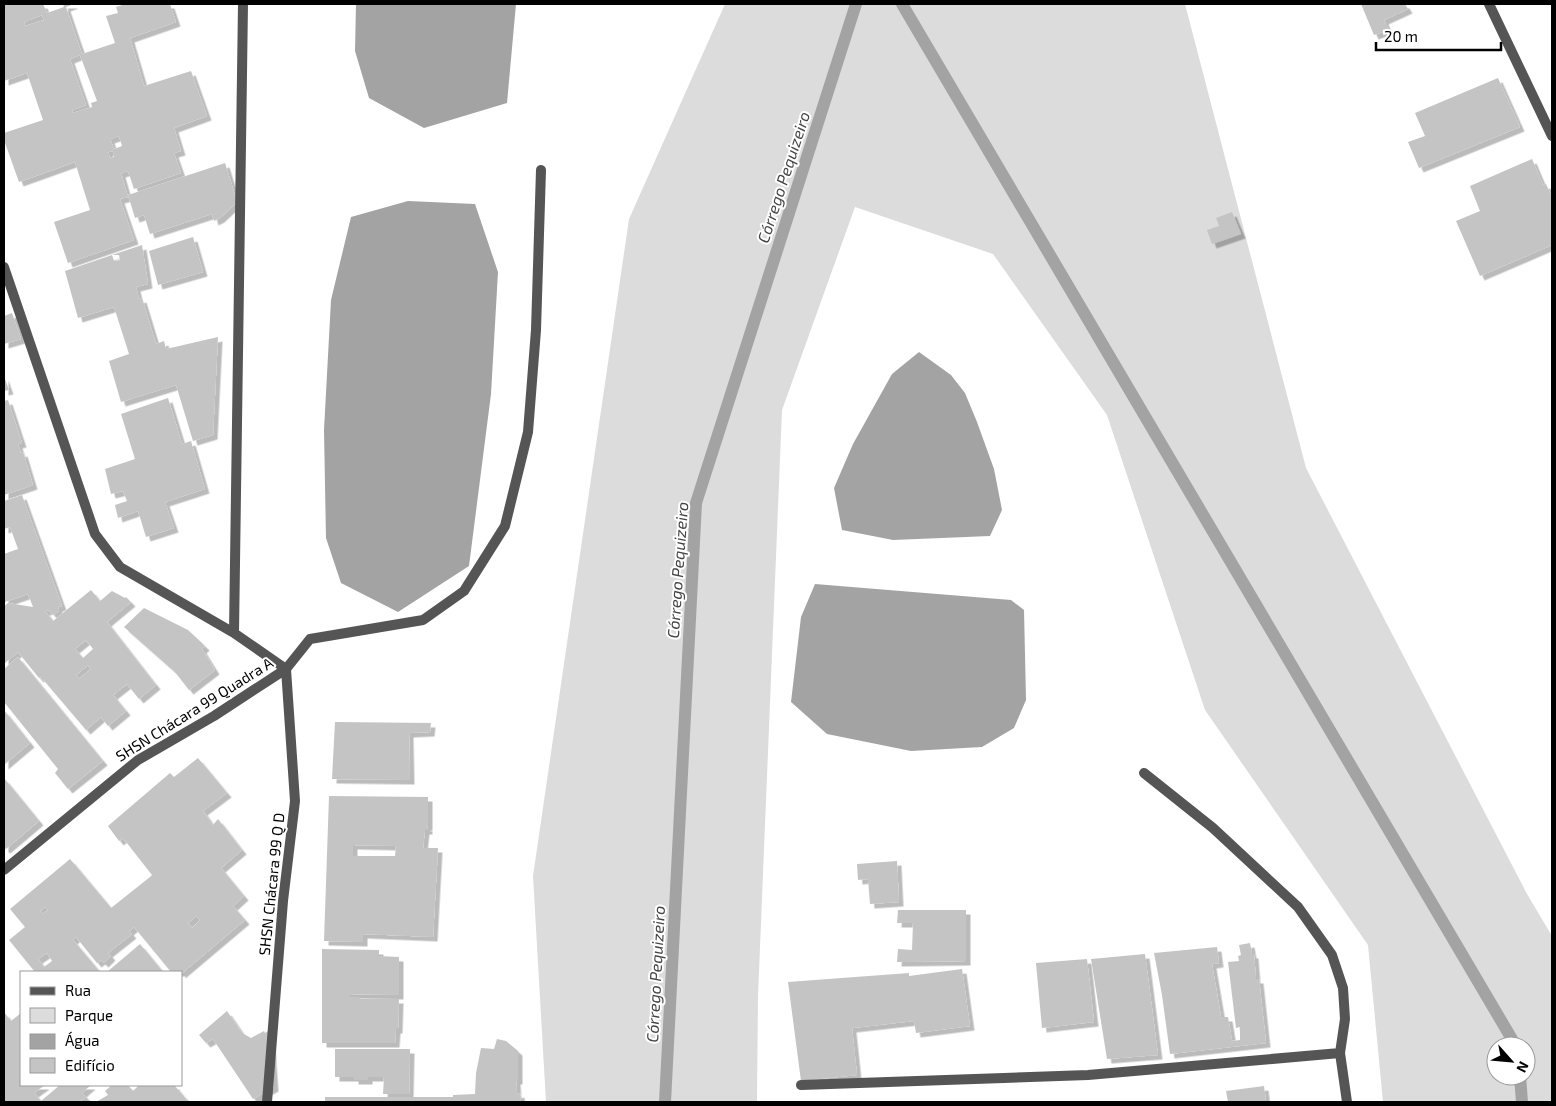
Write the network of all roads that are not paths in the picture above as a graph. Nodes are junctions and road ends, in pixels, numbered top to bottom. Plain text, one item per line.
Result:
1 (242, 4) edge
2 (1489, 4) edge
3 (1552, 136) edge
4 (541, 170) dead end
5 (4, 267) edge
6 (234, 633) junction
7 (286, 669) junction
8 (1144, 773) dead end
9 (4, 870) edge
10 (1340, 1054) junction
11 (801, 1085) dead end
12 (267, 1102) edge
13 (1346, 1102) edge

1 - 6 street
2 - 3 street
4 - 7 street, SHSN Chácara 99 Quadra A
5 - 6 street
6 - 7 street
7 - 9 street, SHSN Chácara 99 Quadra A
7 - 12 street, SHSN Chácara 99 Q D
8 - 10 street
10 - 11 street
10 - 13 street

